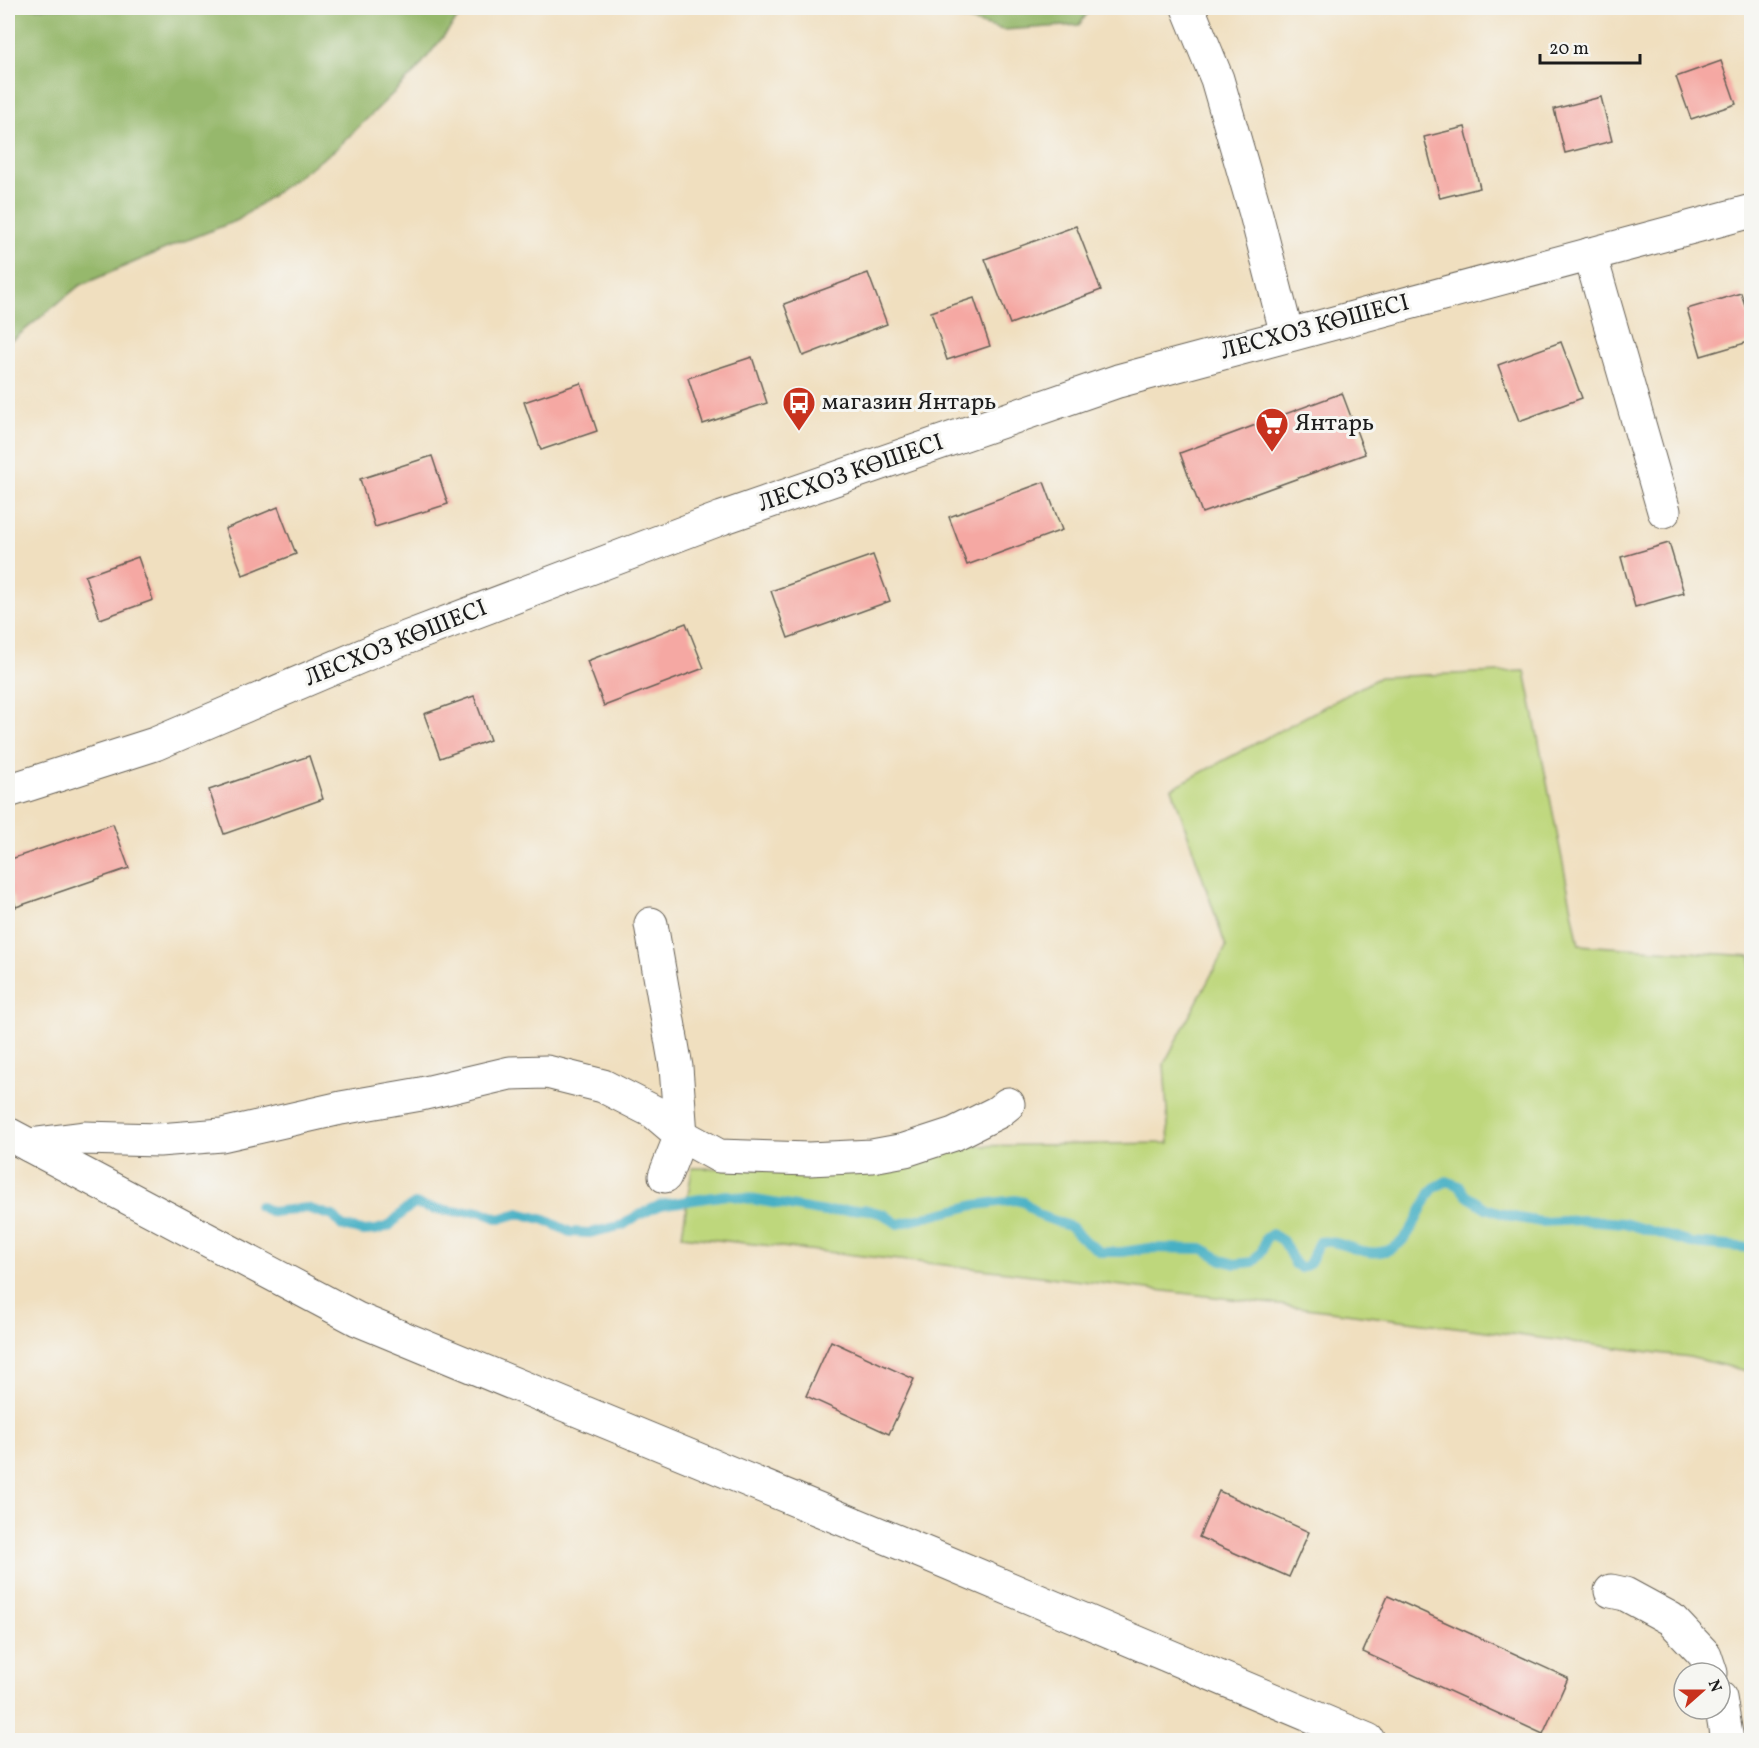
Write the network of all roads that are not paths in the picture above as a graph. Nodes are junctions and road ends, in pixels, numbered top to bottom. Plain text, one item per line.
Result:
1 (1188, 8) edge
2 (1752, 211) edge
3 (1590, 254) junction
4 (1287, 335) junction
5 (1664, 511) dead end
6 (8, 791) edge
7 (651, 924) dead end
8 (1008, 1104) dead end
9 (681, 1134) junction
10 (18, 1140) edge
11 (665, 1176) dead end
12 (1611, 1591) dead end
13 (1707, 1661) edge
14 (1724, 1721) edge
15 (1368, 1740) edge
16 (1727, 1740) edge

1 - 4 street
2 - 3 street, ЛЕСХОЗ КӨШЕСІ
3 - 4 street, ЛЕСХОЗ КӨШЕСІ
3 - 5 street
4 - 6 street, ЛЕСХОЗ КӨШЕСІ
7 - 9 street
8 - 9 street
9 - 10 street
9 - 11 street
10 - 15 street
12 - 13 street
14 - 16 street

